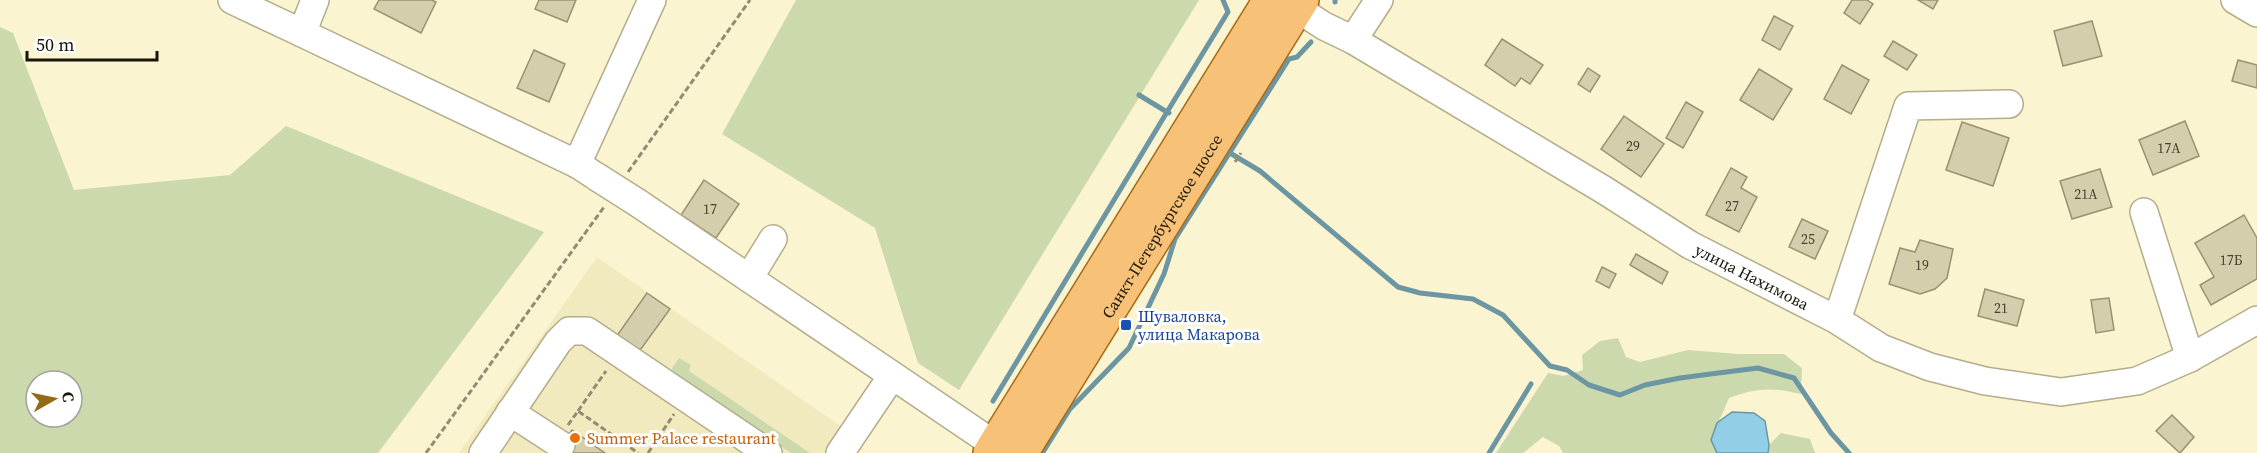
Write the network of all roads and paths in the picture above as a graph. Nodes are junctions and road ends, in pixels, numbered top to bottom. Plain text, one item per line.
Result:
1 (232, 0) edge
2 (315, 0) edge
3 (652, 0) edge
4 (750, 0) edge
5 (1379, 0) edge
6 (2235, 0) edge
7 (1288, 2) edge
8 (2257, 13) edge
9 (302, 33) junction
10 (1353, 40) junction
11 (2009, 104) dead end
12 (1241, 153) dead end
13 (1235, 162) dead end
14 (607, 183) junction
15 (2144, 212) dead end
16 (773, 239) dead end
17 (749, 278) junction
18 (1838, 320) junction
19 (2257, 320) edge
20 (2190, 358) junction
21 (607, 369) dead end
22 (892, 376) junction
23 (679, 406) dead end
24 (578, 411) junction
25 (510, 412) junction
26 (558, 444) joint
27 (1004, 451) edge
28 (426, 453) edge
29 (483, 453) edge
30 (638, 453) edge
31 (648, 453) edge
32 (768, 453) edge
33 (840, 453) edge

1 - 9 street
2 - 9 street
3 - 14 street
4 - 14 path
5 - 10 street
6 - 8 street
7 - 10 street, улица Нахимова
7 - 27 main road, Санкт-Петербургское шоссе
9 - 14 street
10 - 18 street, улица Нахимова
11 - 18 street
12 - 13 path
14 - 17 street
14 - 28 path
15 - 20 street
16 - 17 street
17 - 22 street
18 - 20 street, улица Нахимова
19 - 20 street, улица Нахимова
21 - 24 path
22 - 27 street
22 - 33 street
23 - 31 path
24 - 26 path
24 - 30 path
25 - 26 street
25 - 29 street
25 - 32 street

